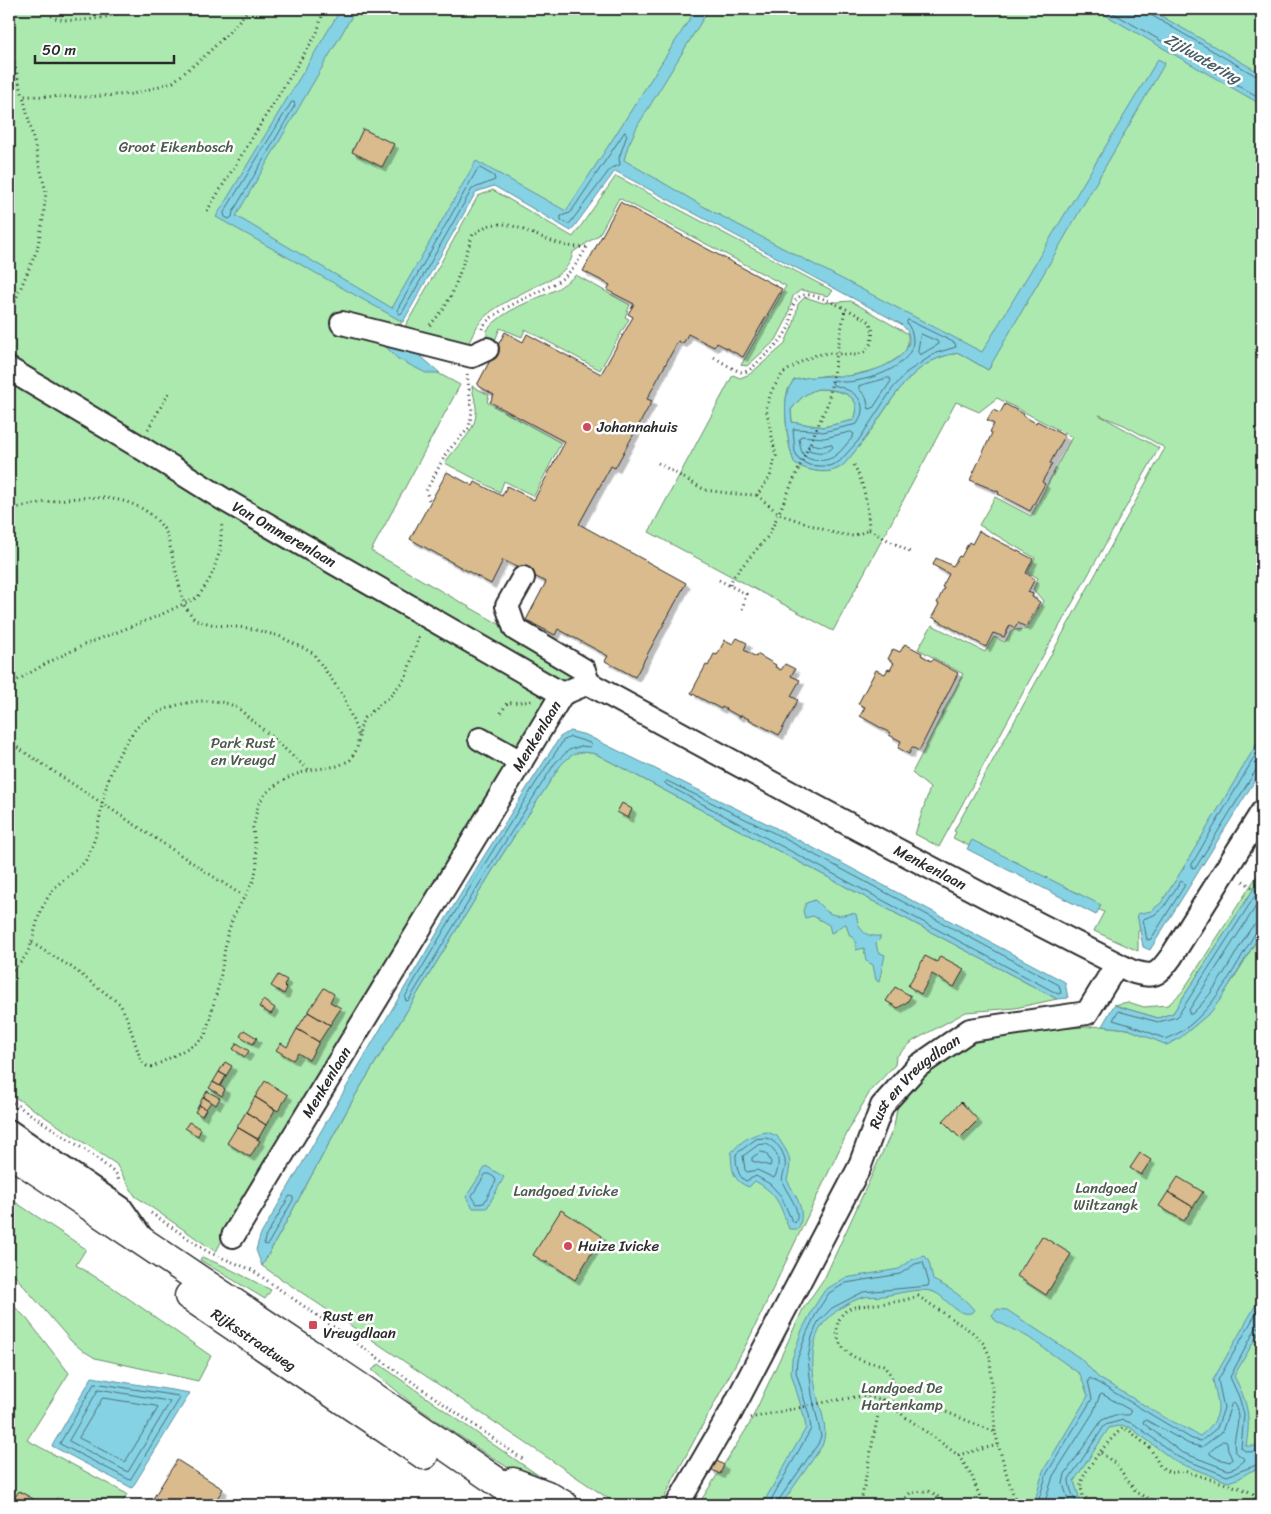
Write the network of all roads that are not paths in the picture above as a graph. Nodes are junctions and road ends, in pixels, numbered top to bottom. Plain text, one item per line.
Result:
1 (342, 323) dead end
2 (487, 349) dead end
3 (9, 369) edge
4 (523, 578) dead end
5 (588, 683) junction
6 (562, 694) junction
7 (480, 739) dead end
8 (521, 762) junction
9 (1262, 812) edge
10 (1117, 964) junction
11 (9, 1131) edge
12 (9, 1152) edge
13 (9, 1173) edge
14 (233, 1236) dead end
15 (146, 1245) junction
16 (471, 1465) junction
17 (498, 1505) edge
18 (531, 1505) edge
19 (564, 1505) edge
20 (677, 1505) edge

1 - 2 street
3 - 6 street, Van Ommerenlaan
4 - 5 street
5 - 6 street, Menkenlaan
5 - 10 street, Menkenlaan
6 - 8 street, Menkenlaan
7 - 8 street
8 - 14 street, Menkenlaan
9 - 10 street
10 - 20 street, Rust en Vreugdlaan
11 - 15 street, Rijksstraatweg
12 - 15 main road, Rijksstraatweg
13 - 17 main road, Rijksstraatweg
15 - 16 main road, Rijksstraatweg
16 - 18 main road, Rijksstraatweg
16 - 19 main road

